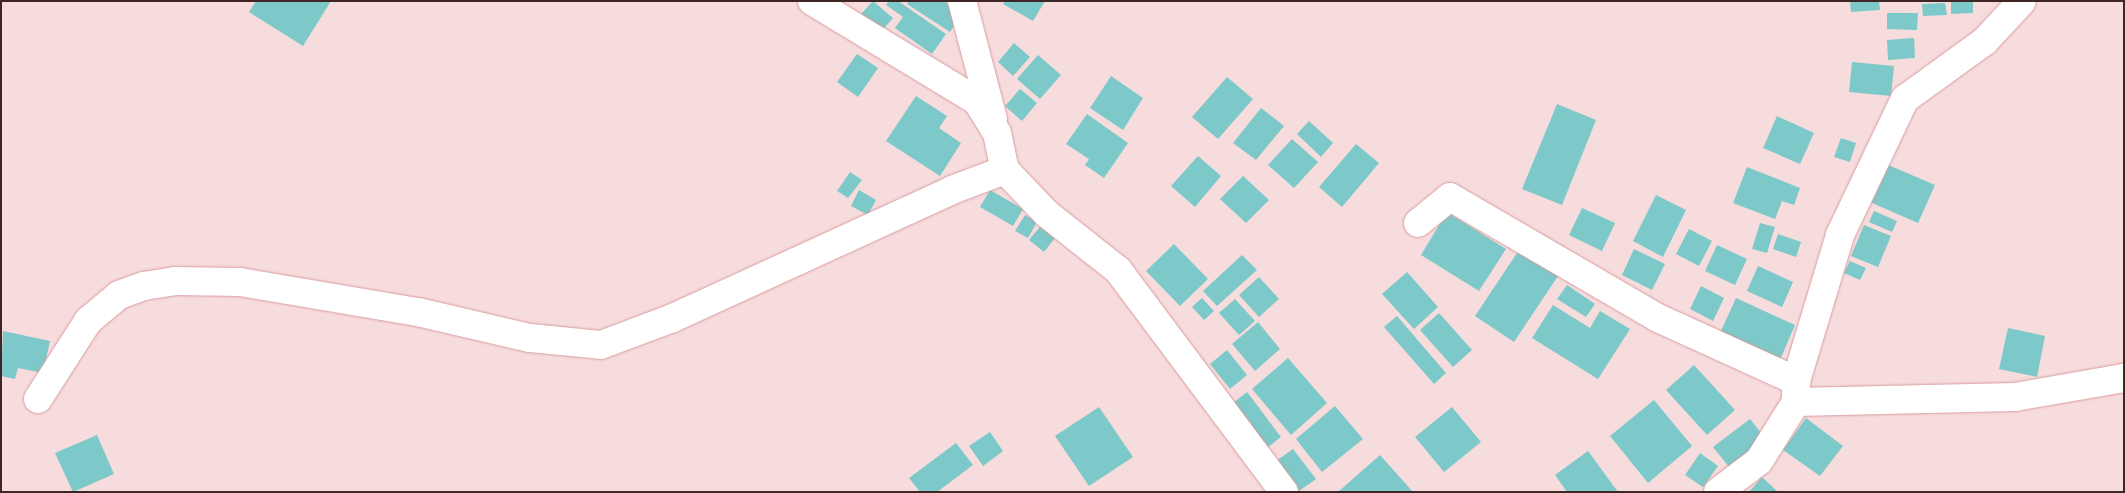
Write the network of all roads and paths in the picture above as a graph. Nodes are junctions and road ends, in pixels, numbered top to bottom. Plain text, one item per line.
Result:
1 (812, 1) edge
2 (962, 1) edge
3 (2022, 1) edge
4 (997, 133) junction
5 (1005, 170) junction
6 (1418, 223) dead end
7 (2124, 378) edge
8 (1796, 392) junction
9 (38, 399) dead end
10 (1284, 492) edge
11 (1718, 492) edge

1 - 4 street
2 - 4 street
3 - 8 street
4 - 5 street
5 - 9 street
5 - 10 street
6 - 8 street
7 - 8 street
8 - 11 street

